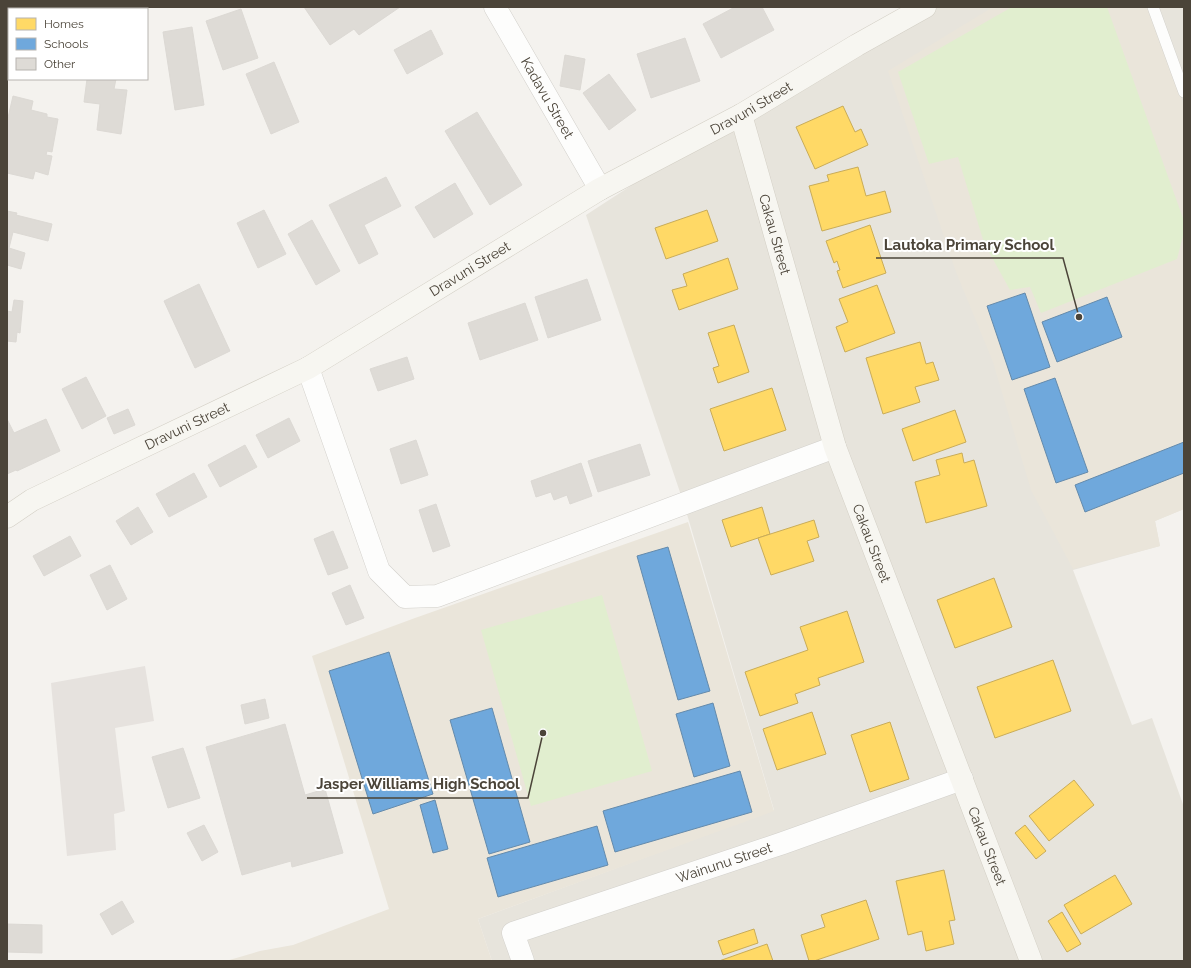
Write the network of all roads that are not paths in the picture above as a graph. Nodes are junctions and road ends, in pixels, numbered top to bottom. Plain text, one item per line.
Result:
1 (495, 7) edge
2 (925, 7) edge
3 (1153, 7) edge
4 (1184, 92) edge
5 (740, 115) junction
6 (600, 190) junction
7 (308, 368) junction
8 (835, 447) junction
9 (7, 517) edge
10 (962, 779) junction
11 (523, 961) edge
12 (1031, 961) edge

1 - 6 street, Kadavu Street
2 - 5 main road, Dravuni Street
3 - 4 lane
5 - 6 main road, Dravuni Street
5 - 8 main road, Cakau Street
6 - 7 main road, Dravuni Street
7 - 8 street
7 - 9 main road, Dravuni Street
8 - 10 main road, Cakau Street
10 - 11 street, Wainunu Street
10 - 12 main road, Cakau Street

